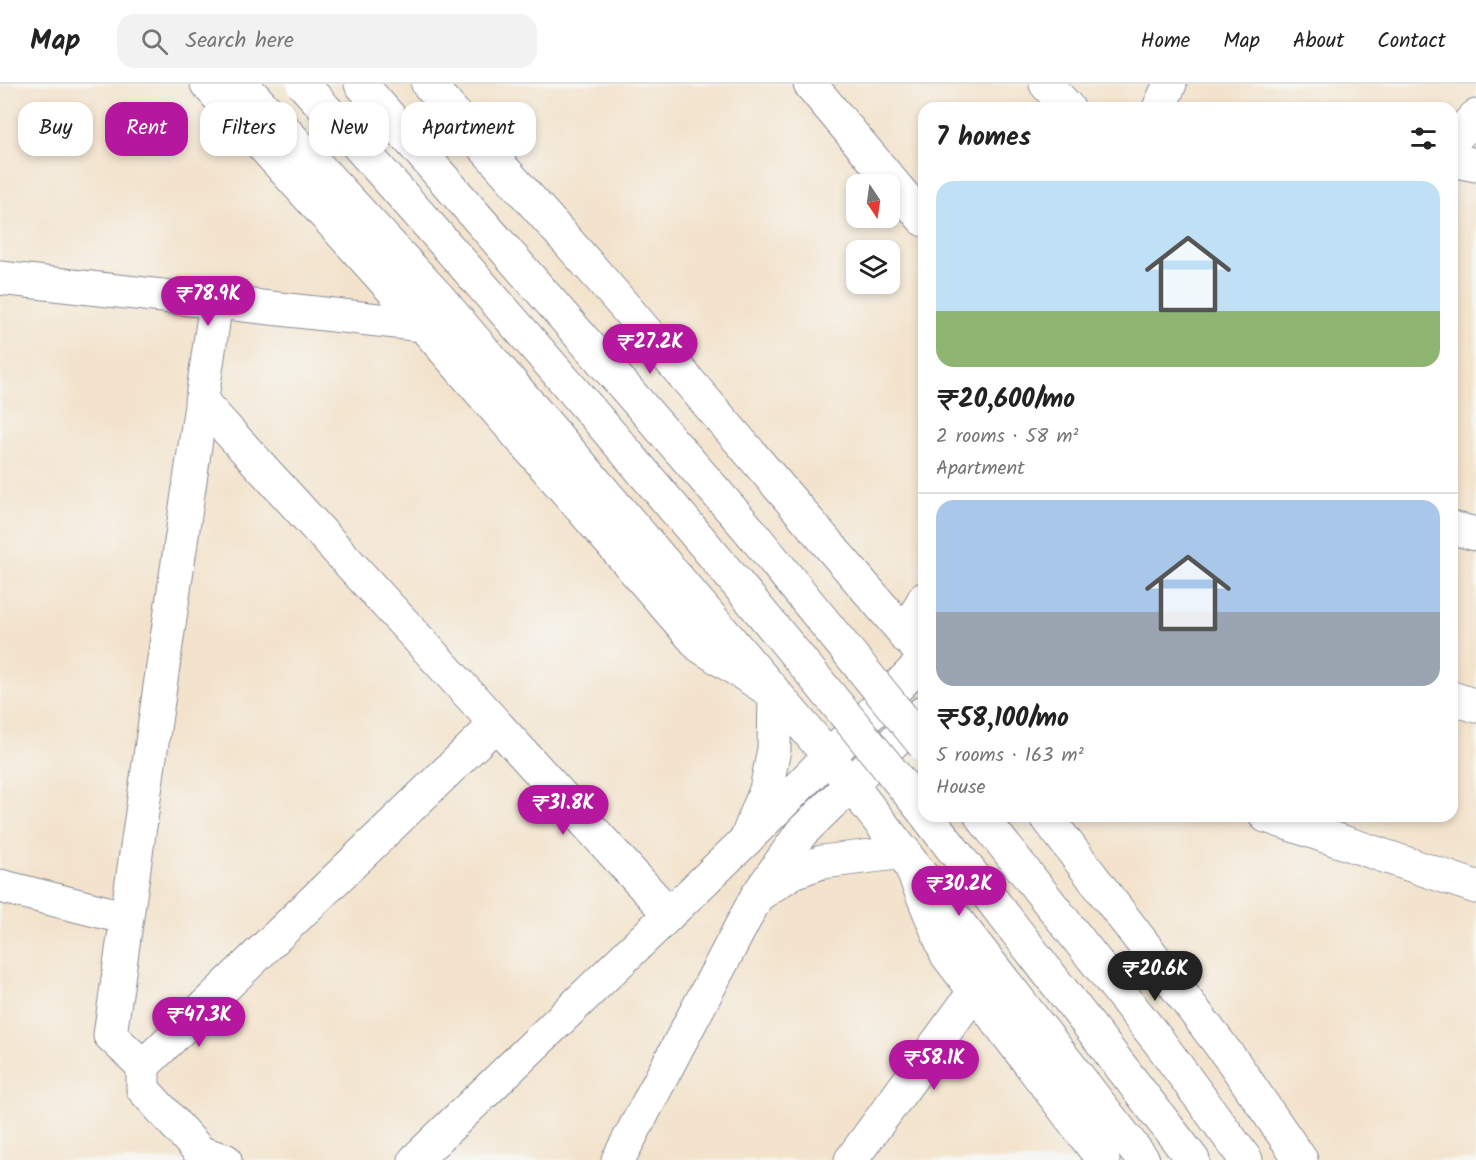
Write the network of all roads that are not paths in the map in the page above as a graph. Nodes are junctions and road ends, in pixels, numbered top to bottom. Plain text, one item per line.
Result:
1 (207, 84) edge
2 (242, 84) edge
3 (303, 84) edge
4 (361, 84) edge
5 (428, 84) edge
6 (810, 84) edge
7 (1046, 84) edge
8 (1170, 84) edge
9 (1062, 102) edge
10 (1162, 102) edge
11 (1476, 117) edge
12 (1458, 135) edge
13 (1458, 161) edge
14 (1476, 165) edge
15 (918, 213) edge
16 (0, 278) edge
17 (216, 302) junction
18 (423, 325) junction
19 (201, 400) junction
20 (1458, 530) edge
21 (1476, 534) edge
22 (918, 651) edge
23 (775, 694) junction
24 (1458, 700) edge
25 (1476, 706) edge
26 (918, 718) edge
27 (496, 724) junction
28 (918, 738) edge
29 (828, 755) junction
30 (851, 783) junction
31 (918, 804) edge
32 (932, 822) edge
33 (986, 822) edge
34 (1051, 822) edge
35 (1284, 822) edge
36 (746, 840) junction
37 (905, 852) junction
38 (0, 886) edge
39 (1476, 887) edge
40 (757, 896) junction
41 (669, 914) junction
42 (127, 918) junction
43 (975, 991) junction
44 (143, 1066) junction
45 (225, 1160) edge
46 (415, 1160) edge
47 (618, 1160) edge
48 (851, 1160) edge
49 (1103, 1160) edge
50 (1143, 1160) edge
51 (1193, 1160) edge
52 (1246, 1160) edge
53 (1301, 1160) edge

1 - 18 main road
2 - 23 main road
3 - 31 main road, bridge
4 - 28 main road, bridge
5 - 22 main road
6 - 15 main road
7 - 9 main road
8 - 10 main road
11 - 12 main road
13 - 14 main road
16 - 17 main road
17 - 18 main road
17 - 19 main road
18 - 23 main road
19 - 27 main road
19 - 42 main road
20 - 21 main road
22 - 29 main road
23 - 29 main road
23 - 36 main road
24 - 25 main road
26 - 30 main road
27 - 41 main road
27 - 44 main road
29 - 30 main road
29 - 36 main road
30 - 37 main road
30 - 40 main road
32 - 51 main road
33 - 52 main road
34 - 53 main road
35 - 39 main road
36 - 41 main road
37 - 40 main road
37 - 43 main road
37 - 50 main road
38 - 42 main road
40 - 47 main road
41 - 46 main road
42 - 44 main road
43 - 48 main road
43 - 49 main road
44 - 45 main road

